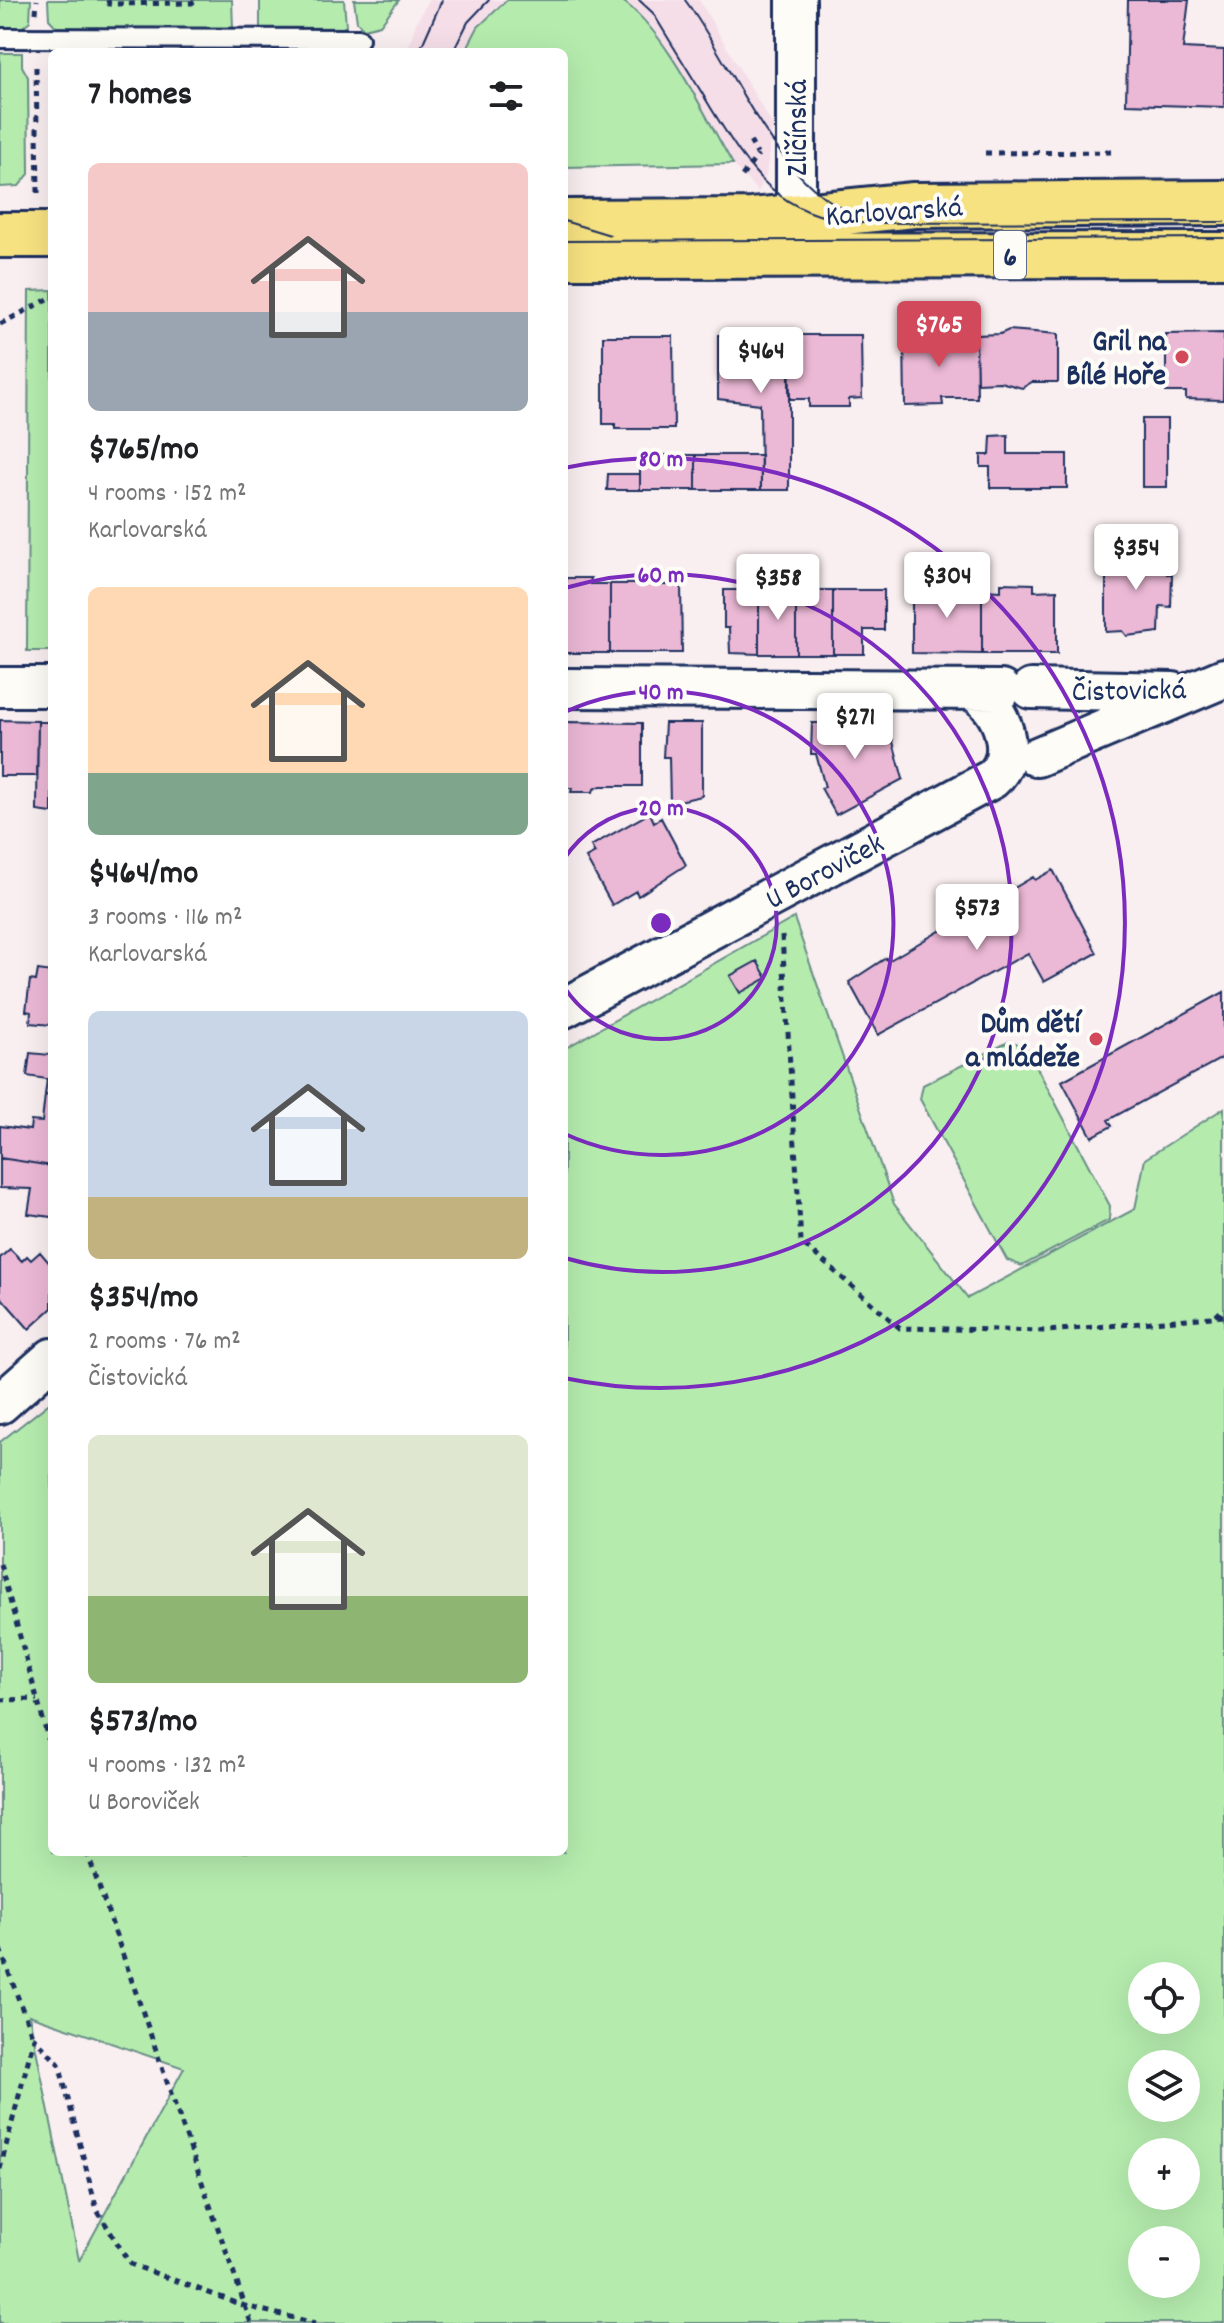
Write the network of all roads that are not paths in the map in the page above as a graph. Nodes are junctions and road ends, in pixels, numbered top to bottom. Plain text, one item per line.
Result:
1 (796, 0) edge
2 (0, 38) edge
3 (359, 39) dead end
4 (1224, 203) edge
5 (568, 222) edge
6 (0, 235) edge
7 (48, 235) edge
8 (796, 236) junction
9 (1224, 255) edge
10 (568, 256) edge
11 (1224, 678) edge
12 (0, 687) edge
13 (48, 687) edge
14 (568, 688) edge
15 (975, 692) junction
16 (1188, 693) junction
17 (1037, 757) dead end
18 (568, 1006) edge
19 (48, 1362) edge
20 (0, 1404) edge

1 - 8 street, Zličínská
2 - 3 lane
4 - 8 main road, Karlovarská / 6
5 - 8 main road, Karlovarská / 6
6 - 7 main road
8 - 9 main road, Karlovarská / 6
8 - 10 main road, Karlovarská / 6
11 - 16 street, Čistovická
12 - 13 street
14 - 15 street, Čistovická
15 - 16 street, Čistovická
15 - 18 street, U Boroviček
16 - 17 street
19 - 20 street

